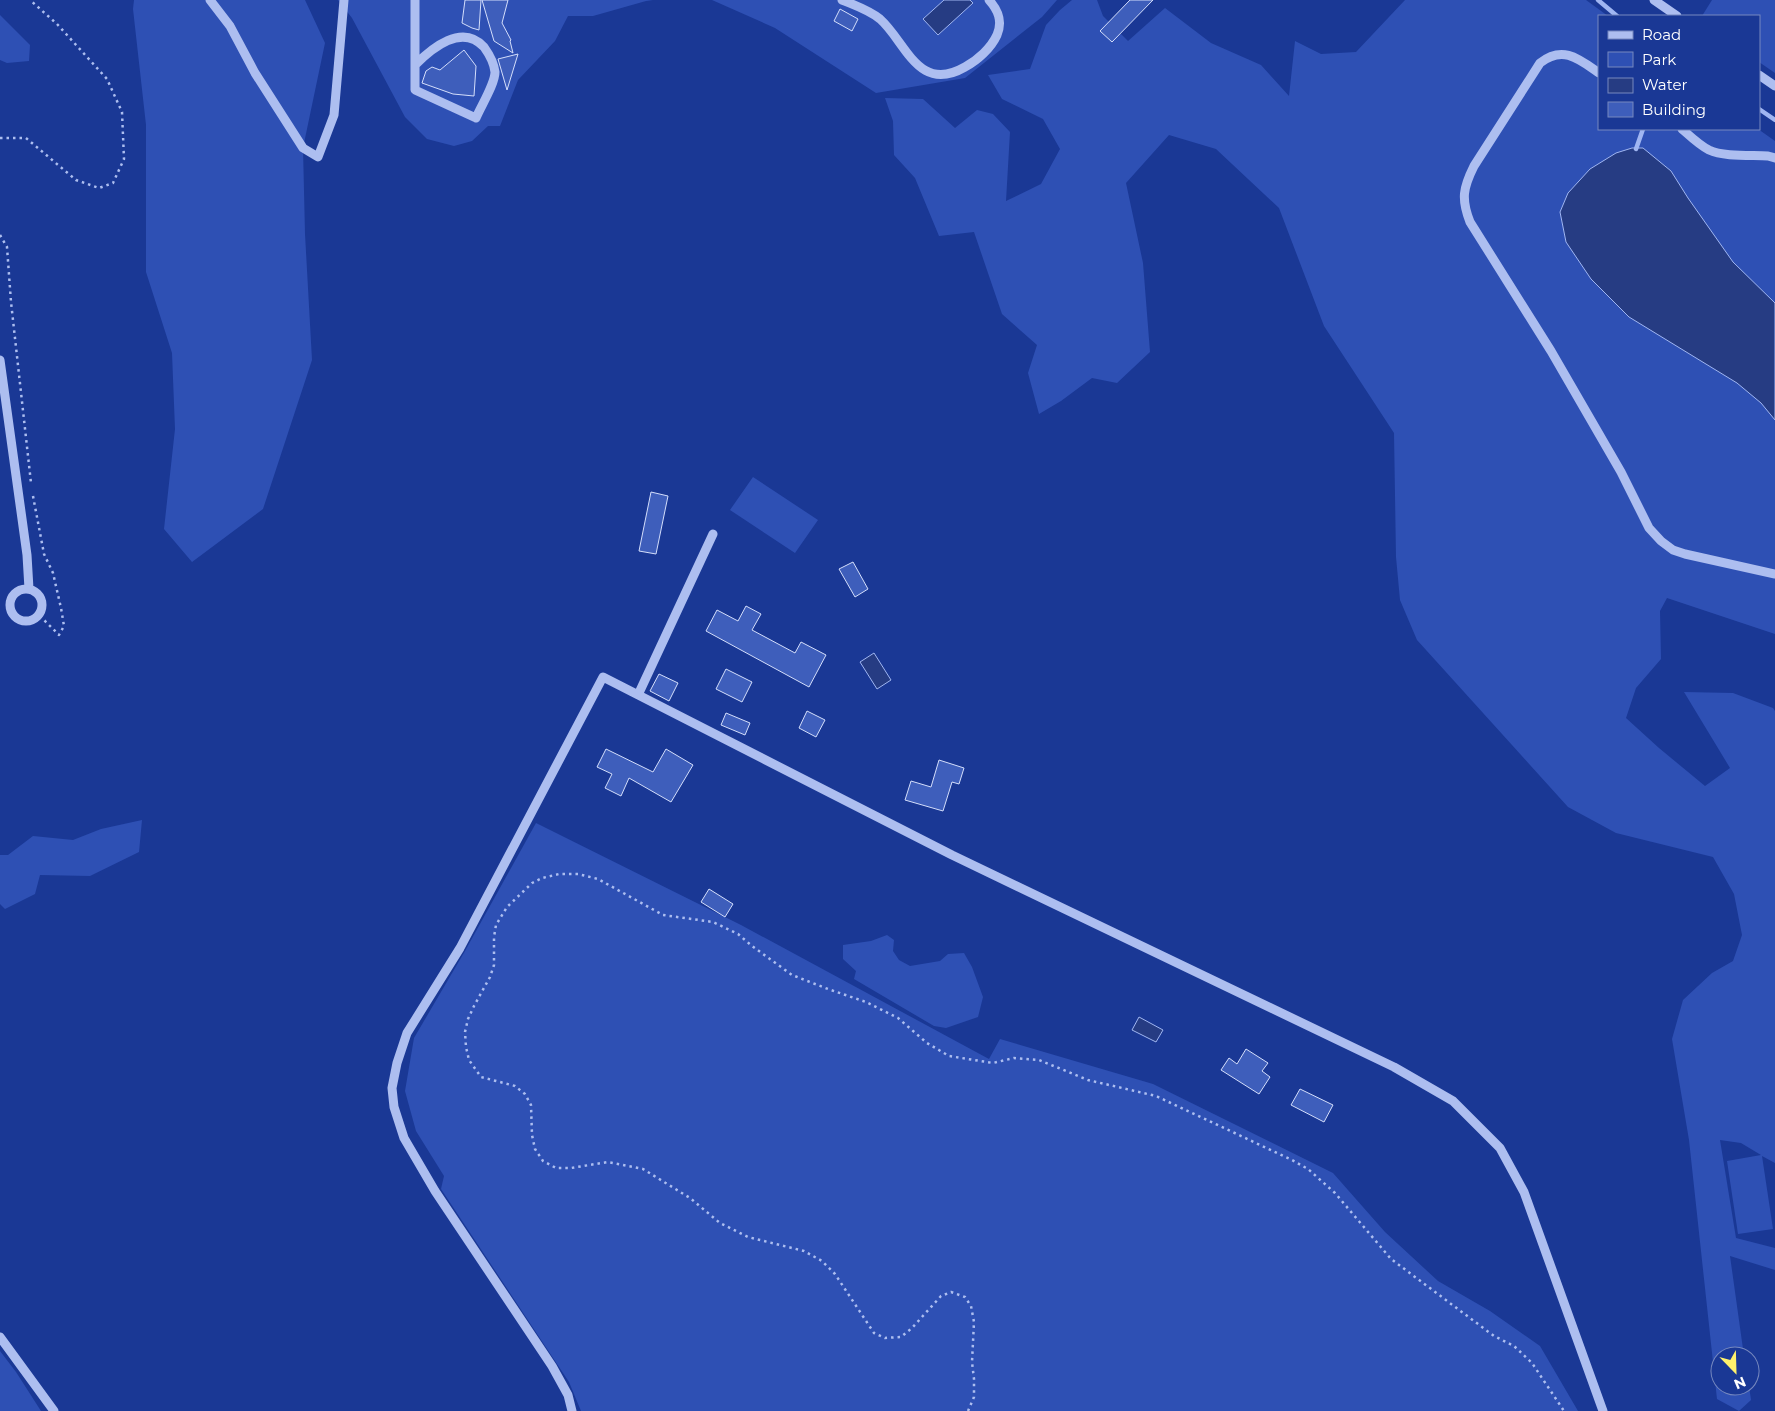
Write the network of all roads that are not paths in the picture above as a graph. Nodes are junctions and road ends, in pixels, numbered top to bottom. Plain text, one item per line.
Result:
1 (210, 0) edge
2 (344, 0) edge
3 (415, 0) edge
4 (842, 0) edge
5 (989, 0) edge
6 (1654, 0) edge
7 (1676, 15) edge
8 (415, 64) junction
9 (1598, 72) edge
10 (1760, 76) edge
11 (1775, 86) edge
12 (1683, 130) edge
13 (1775, 158) edge
14 (0, 360) edge
15 (712, 534) dead end
16 (1775, 574) edge
17 (29, 589) junction
18 (11, 611) junction
19 (0, 614) edge
20 (638, 695) junction
21 (0, 1337) edge
22 (54, 1411) edge
23 (572, 1411) edge
24 (1603, 1411) edge

1 - 2 street
3 - 8 street
4 - 5 street
6 - 7 street
8 - 8 street
9 - 16 street
10 - 11 street
12 - 13 street
14 - 17 street
15 - 20 street
17 - 18 street
17 - 18 street
18 - 19 street
20 - 23 street
20 - 24 street
21 - 22 street

